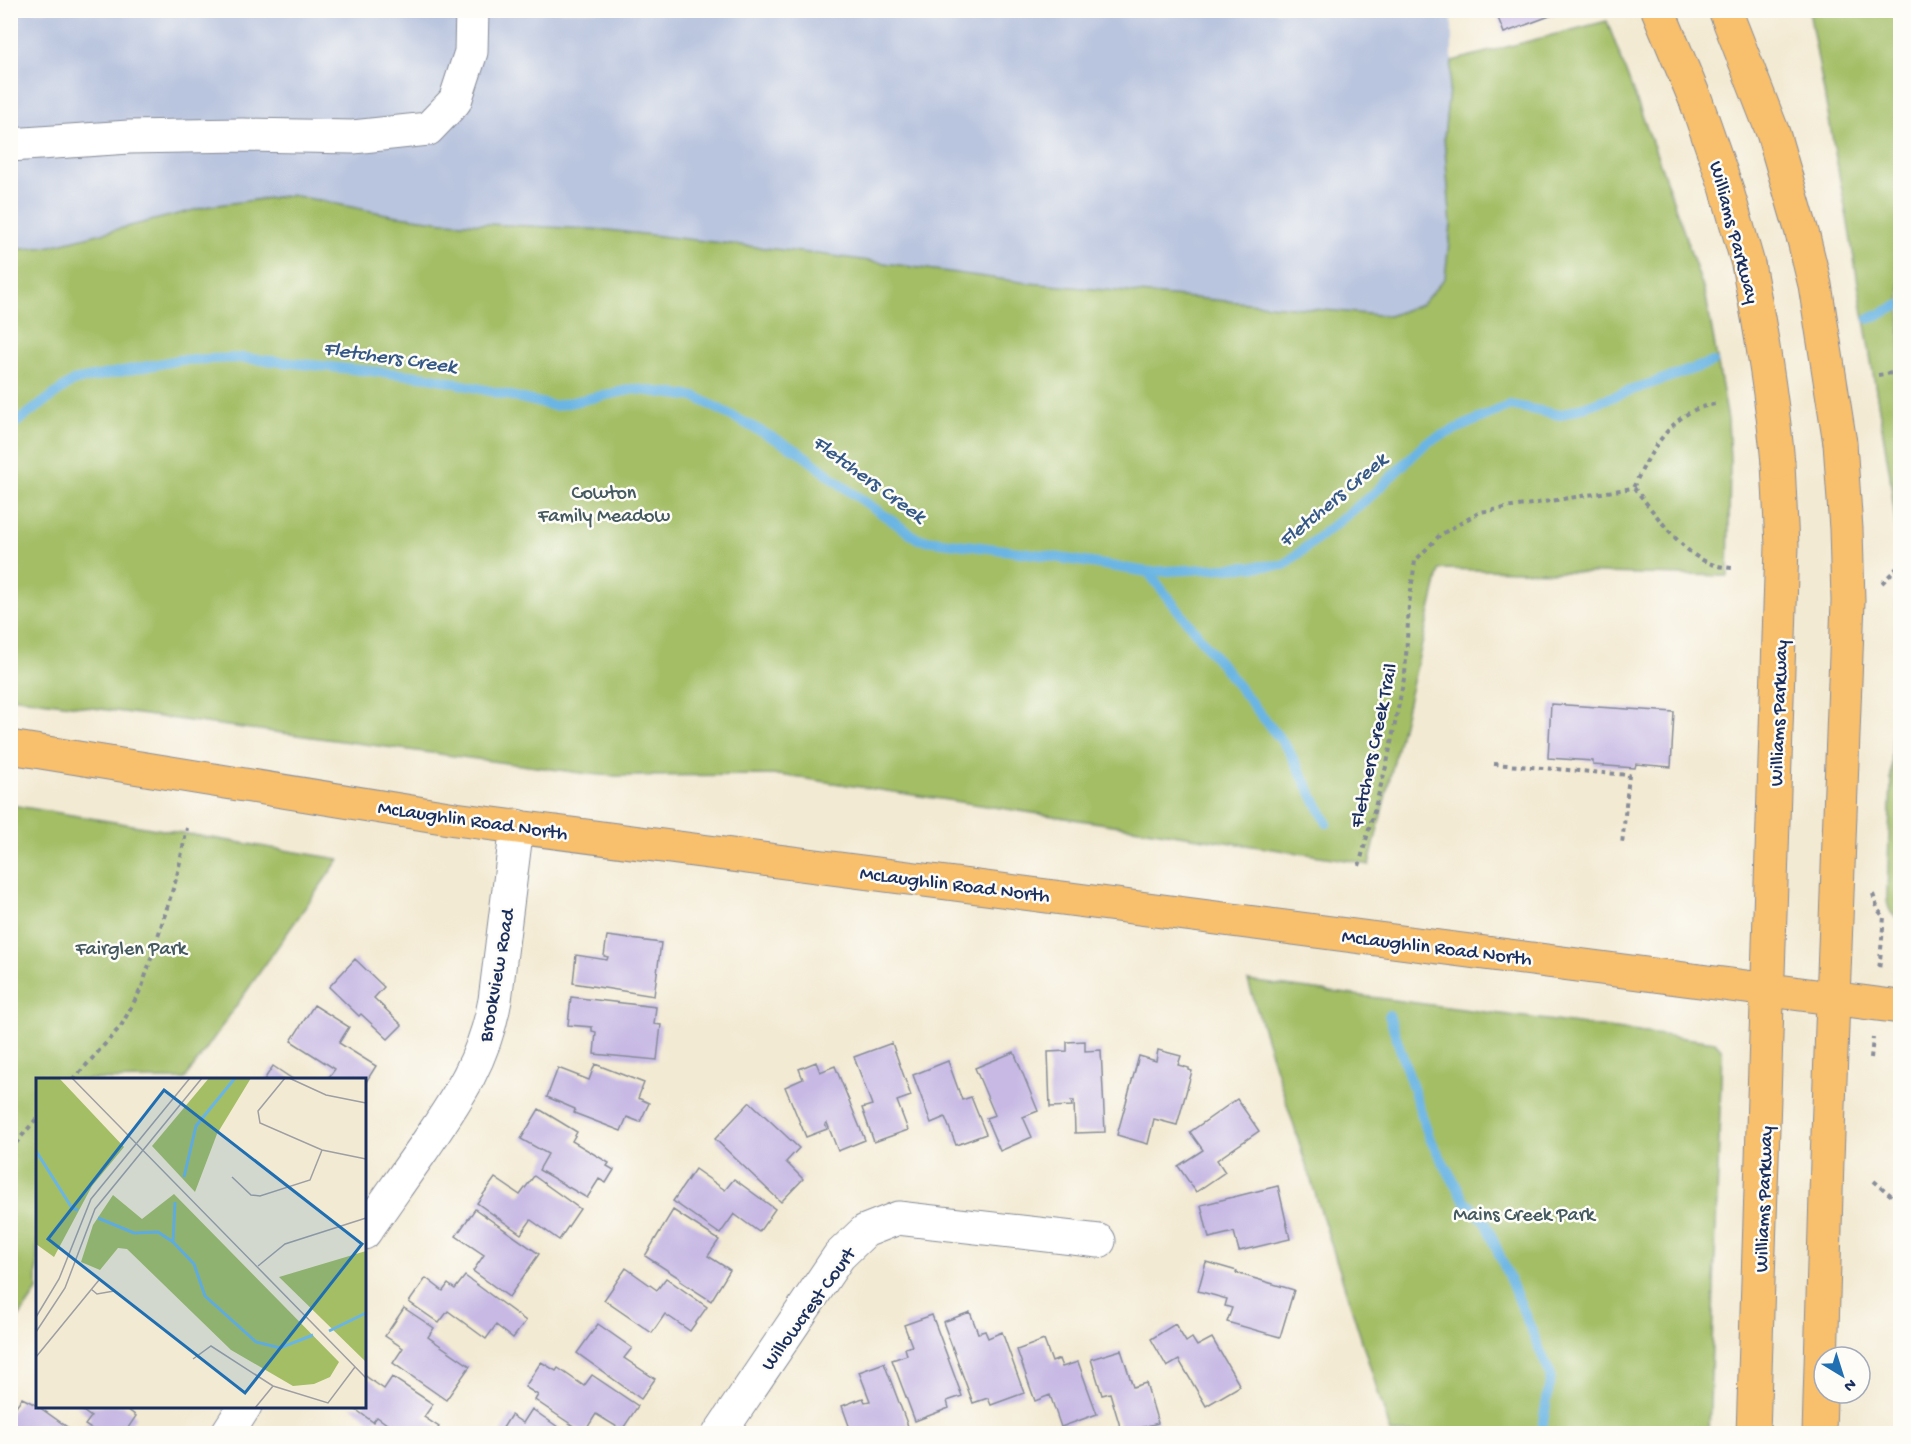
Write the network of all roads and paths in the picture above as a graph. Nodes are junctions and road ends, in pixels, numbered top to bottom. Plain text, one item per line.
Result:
1 (472, 10) edge
2 (1658, 10) edge
3 (1725, 10) edge
4 (10, 145) edge
5 (1900, 372) edge
6 (1878, 375) dead end
7 (1719, 403) dead end
8 (1634, 488) junction
9 (1900, 565) edge
10 (1732, 568) dead end
11 (1881, 584) dead end
12 (10, 747) edge
13 (1494, 764) dead end
14 (517, 826) junction
15 (187, 828) dead end
16 (1622, 845) dead end
17 (1359, 866) dead end
18 (1878, 910) dead end
19 (1884, 917) dead end
20 (1768, 989) junction
21 (1833, 998) junction
22 (1900, 1007) edge
23 (75, 1078) edge
24 (36, 1118) edge
25 (10, 1150) edge
26 (1874, 1181) dead end
27 (1900, 1203) edge
28 (366, 1230) edge
29 (1099, 1241) dead end
30 (244, 1408) edge
31 (227, 1434) edge
32 (719, 1434) edge
33 (1753, 1434) edge
34 (1819, 1434) edge

1 - 4 street
2 - 20 main road, Williams Parkway, bridge
3 - 21 main road, bridge
5 - 6 path
7 - 8 path
8 - 10 path
8 - 17 path, Fletchers Creek Trail
9 - 11 path
12 - 14 main road, McLaughlin Road North
13 - 16 path
14 - 20 main road, McLaughlin Road North
14 - 28 street, Brookview Road
15 - 23 path
18 - 19 path
20 - 21 main road, McLaughlin Road North
20 - 33 main road, Williams Parkway
21 - 22 main road, McLaughlin Road North
21 - 34 main road
24 - 25 path
26 - 27 path
29 - 32 street, Willowcrest Court
30 - 31 street

